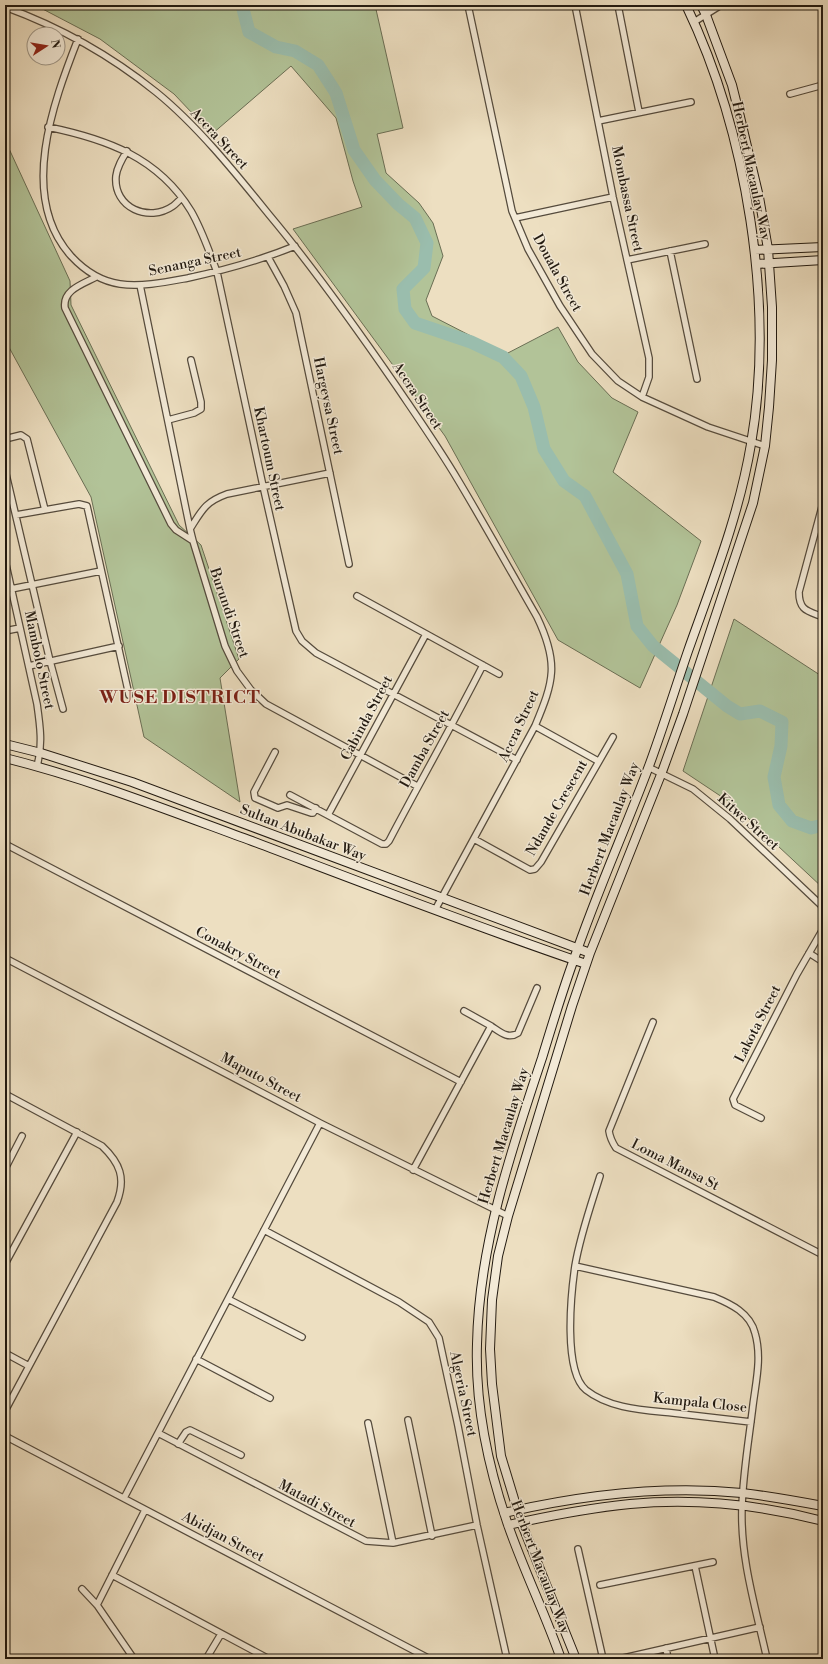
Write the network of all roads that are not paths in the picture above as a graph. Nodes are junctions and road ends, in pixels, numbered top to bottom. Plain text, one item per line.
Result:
1 (468, 5) edge
2 (575, 5) edge
3 (618, 5) edge
4 (686, 5) edge
5 (702, 5) edge
6 (721, 5) edge
7 (5, 7) edge
8 (706, 15) junction
9 (694, 22) junction
10 (78, 39) junction
11 (823, 85) edge
12 (790, 94) dead end
13 (691, 102) dead end
14 (639, 112) junction
15 (598, 121) junction
16 (48, 127) junction
17 (126, 151) junction
18 (613, 197) junction
19 (182, 198) junction
20 (515, 218) junction
21 (705, 244) dead end
22 (295, 246) junction
23 (823, 247) edge
24 (768, 249) junction
25 (755, 250) junction
26 (670, 251) junction
27 (268, 257) junction
28 (626, 260) junction
29 (823, 260) edge
30 (770, 263) junction
31 (756, 264) junction
32 (217, 272) junction
33 (96, 277) junction
34 (140, 285) junction
35 (191, 360) dead end
36 (697, 379) dead end
37 (642, 397) junction
38 (168, 420) junction
39 (5, 439) edge
40 (752, 442) junction
41 (765, 446) junction
42 (5, 470) edge
43 (330, 473) junction
44 (263, 486) junction
45 (823, 503) edge
46 (45, 510) junction
47 (16, 515) junction
48 (190, 529) junction
49 (193, 541) junction
50 (5, 560) edge
51 (349, 564) dead end
52 (101, 571) junction
53 (32, 584) junction
54 (11, 589) junction
55 (357, 596) dead end
56 (823, 617) edge
57 (20, 628) junction
58 (5, 631) edge
59 (426, 634) junction
60 (119, 646) junction
61 (50, 661) junction
62 (483, 665) junction
63 (29, 666) junction
64 (499, 674) dead end
65 (129, 695) dead end
66 (393, 695) junction
67 (63, 709) dead end
68 (452, 726) junction
69 (535, 726) junction
70 (613, 737) dead end
71 (5, 744) edge
72 (274, 752) dead end
73 (41, 753) junction
74 (360, 755) junction
75 (5, 758) edge
76 (517, 760) junction
77 (598, 761) junction
78 (37, 766) junction
79 (648, 767) junction
80 (662, 772) junction
81 (417, 786) junction
82 (290, 795) dead end
83 (316, 808) junction
84 (328, 815) junction
85 (474, 839) junction
86 (5, 844) edge
87 (441, 899) junction
88 (823, 907) edge
89 (435, 910) junction
90 (823, 929) edge
91 (578, 949) junction
92 (590, 953) junction
93 (809, 953) junction
94 (5, 958) edge
95 (574, 960) junction
96 (823, 962) edge
97 (586, 964) junction
98 (537, 988) dead end
99 (464, 1011) dead end
100 (653, 1022) dead end
101 (491, 1026) junction
102 (461, 1082) junction
103 (5, 1094) edge
104 (761, 1118) dead end
105 (320, 1123) junction
106 (77, 1132) junction
107 (22, 1136) dead end
108 (5, 1170) edge
109 (414, 1170) junction
110 (600, 1176) dead end
111 (495, 1211) junction
112 (508, 1216) junction
113 (264, 1230) junction
114 (823, 1254) edge
115 (5, 1264) edge
116 (575, 1266) junction
117 (228, 1299) junction
118 (302, 1337) dead end
119 (5, 1353) edge
120 (196, 1360) junction
121 (29, 1366) junction
122 (270, 1398) dead end
123 (5, 1411) edge
124 (408, 1420) dead end
125 (751, 1422) junction
126 (368, 1423) dead end
127 (158, 1433) junction
128 (5, 1436) edge
129 (178, 1444) junction
130 (241, 1455) dead end
131 (742, 1493) junction
132 (124, 1498) junction
133 (742, 1506) junction
134 (823, 1506) edge
135 (145, 1510) junction
136 (517, 1510) junction
137 (504, 1513) junction
138 (823, 1520) edge
139 (521, 1522) junction
140 (477, 1525) junction
141 (508, 1525) junction
142 (432, 1536) junction
143 (393, 1543) junction
144 (578, 1549) dead end
145 (713, 1562) dead end
146 (695, 1566) junction
147 (112, 1575) junction
148 (600, 1585) dead end
149 (82, 1589) dead end
150 (97, 1605) junction
151 (760, 1627) junction
152 (221, 1634) junction
153 (711, 1638) junction
154 (666, 1648) junction
155 (134, 1659) edge
156 (206, 1659) edge
157 (269, 1659) edge
158 (430, 1659) edge
159 (507, 1659) edge
160 (561, 1659) edge
161 (576, 1659) edge
162 (603, 1659) edge
163 (618, 1659) edge
164 (668, 1659) edge
165 (715, 1659) edge
166 (767, 1659) edge

1 - 20 street, Douala Street
2 - 15 street, Mombassa Street
3 - 14 street
4 - 9 main road, Herbert Macaulay Way
5 - 8 main road, Herbert Macaulay Way
6 - 8 street
7 - 10 street, Accra Street
8 - 9 street
8 - 24 main road, Herbert Macaulay Way
9 - 25 main road, Herbert Macaulay Way
10 - 16 street, Senanga Street
10 - 22 street, Accra Street
11 - 12 street
13 - 14 street
14 - 15 street
15 - 18 street, Mombassa Street
16 - 17 street, Khartoum Street
16 - 33 street, Senanga Street
17 - 19 street, Khartoum Street
17 - 19 street
18 - 20 street
18 - 28 street, Mombassa Street
19 - 32 street, Khartoum Street
20 - 37 street, Douala Street
21 - 26 street
22 - 27 street, Senanga Street
22 - 69 street, Accra Street
23 - 24 main road
24 - 25 main road
24 - 30 main road, Herbert Macaulay Way
25 - 31 main road, Herbert Macaulay Way
26 - 28 street
26 - 36 street
27 - 32 street, Senanga Street
27 - 43 street, Hargeysa Street
28 - 37 street, Mombassa Street
29 - 30 main road
30 - 31 main road
30 - 41 main road, Herbert Macaulay Way
31 - 40 main road, Herbert Macaulay Way
32 - 34 street, Senanga Street
32 - 44 street, Khartoum Street
33 - 34 street, Senanga Street
33 - 49 street
34 - 38 street, Burundi Street
35 - 38 street
37 - 40 street, Douala Street
38 - 48 street, Burundi Street
39 - 46 street
40 - 41 street, Douala Street
40 - 79 main road, Herbert Macaulay Way
41 - 80 main road, Herbert Macaulay Way
42 - 47 street
43 - 44 street
43 - 51 street, Hargeysa Street
44 - 48 street
44 - 66 street, Khartoum Street
45 - 56 street
46 - 47 street
46 - 52 street
47 - 53 street
48 - 49 street, Burundi Street
49 - 74 street, Burundi Street
50 - 54 street, Mambolo Street
52 - 53 street
52 - 60 street
53 - 54 street
53 - 61 street
54 - 57 street, Mambolo Street
55 - 59 street
57 - 58 street
57 - 63 street, Mambolo Street
59 - 62 street
59 - 66 street, Cabinda Street
60 - 61 street
60 - 65 street
61 - 63 street
61 - 67 street
62 - 64 street
62 - 68 street, Damba Street
63 - 73 street, Mambolo Street
66 - 68 street, Khartoum Street
66 - 74 street, Cabinda Street
68 - 76 street, Khartoum Street
68 - 81 street, Damba Street
69 - 76 street, Accra Street
69 - 77 street, Ndande Crescent
70 - 77 street, Ndande Crescent
71 - 73 main road, Sultan Abubakar Way
72 - 83 street
73 - 78 street, Mambolo Street
73 - 87 main road, Sultan Abubakar Way
74 - 81 street, Burundi Street
74 - 84 street, Cabinda Street
75 - 78 main road, Sultan Abubakar Way
76 - 85 street, Accra Street
77 - 85 street, Ndande Crescent
78 - 89 main road, Sultan Abubakar Way
79 - 80 street, Kitwe Street
79 - 91 main road, Herbert Macaulay Way
80 - 88 street, Kitwe Street
80 - 92 main road, Herbert Macaulay Way
81 - 84 street, Damba Street
82 - 83 street
83 - 84 street
85 - 87 street, Accra Street
86 - 102 street, Conakry Street
87 - 89 street, Accra Street
87 - 91 main road, Sultan Abubakar Way
89 - 95 main road, Sultan Abubakar Way
90 - 93 street, Lakota Street
91 - 92 main road, Sultan Abubakar Way
91 - 95 main road, Herbert Macaulay Way
92 - 97 main road, Herbert Macaulay Way
93 - 96 street
93 - 104 street, Lakota Street
94 - 105 street, Maputo Street
95 - 97 main road, Sultan Abubakar Way
95 - 111 main road, Herbert Macaulay Way
97 - 112 main road, Herbert Macaulay Way
98 - 101 street
99 - 101 street
100 - 114 street, Loma Mansa St
101 - 102 street
102 - 109 street
103 - 106 street
105 - 109 street, Maputo Street
105 - 113 street
106 - 115 street
106 - 121 street
107 - 108 street
109 - 111 street, Maputo Street
110 - 116 street
111 - 112 street, Maputo Street
111 - 137 main road, Herbert Macaulay Way
112 - 136 main road, Herbert Macaulay Way
113 - 117 street
113 - 140 street, Algeria Street
116 - 125 street, Kampala Close
116 - 125 street, Kampala Close
117 - 118 street
117 - 120 street
119 - 121 street
120 - 122 street
120 - 127 street
121 - 123 street
124 - 142 street
125 - 131 street
126 - 143 street
127 - 129 street, Matadi Street
127 - 132 street
128 - 132 street, Abidjan Street
129 - 130 street
129 - 143 street, Matadi Street
131 - 133 street
131 - 134 main road
131 - 136 main road
132 - 135 street, Abidjan Street
133 - 138 main road
133 - 139 main road
133 - 151 street
135 - 147 street
135 - 158 street, Abidjan Street
136 - 137 main road
136 - 139 main road, Herbert Macaulay Way
137 - 141 main road, Herbert Macaulay Way
139 - 141 main road
139 - 161 main road, Herbert Macaulay Way
140 - 142 street, Matadi Street
140 - 159 street, Algeria Street
141 - 160 main road, Herbert Macaulay Way
142 - 143 street, Matadi Street
144 - 162 street
145 - 146 street
146 - 148 street
146 - 153 street
147 - 150 street
147 - 152 street
149 - 150 street
150 - 155 street
151 - 153 street
151 - 166 street
152 - 156 street
152 - 157 street
153 - 154 street
153 - 165 street
154 - 163 street
154 - 164 street

